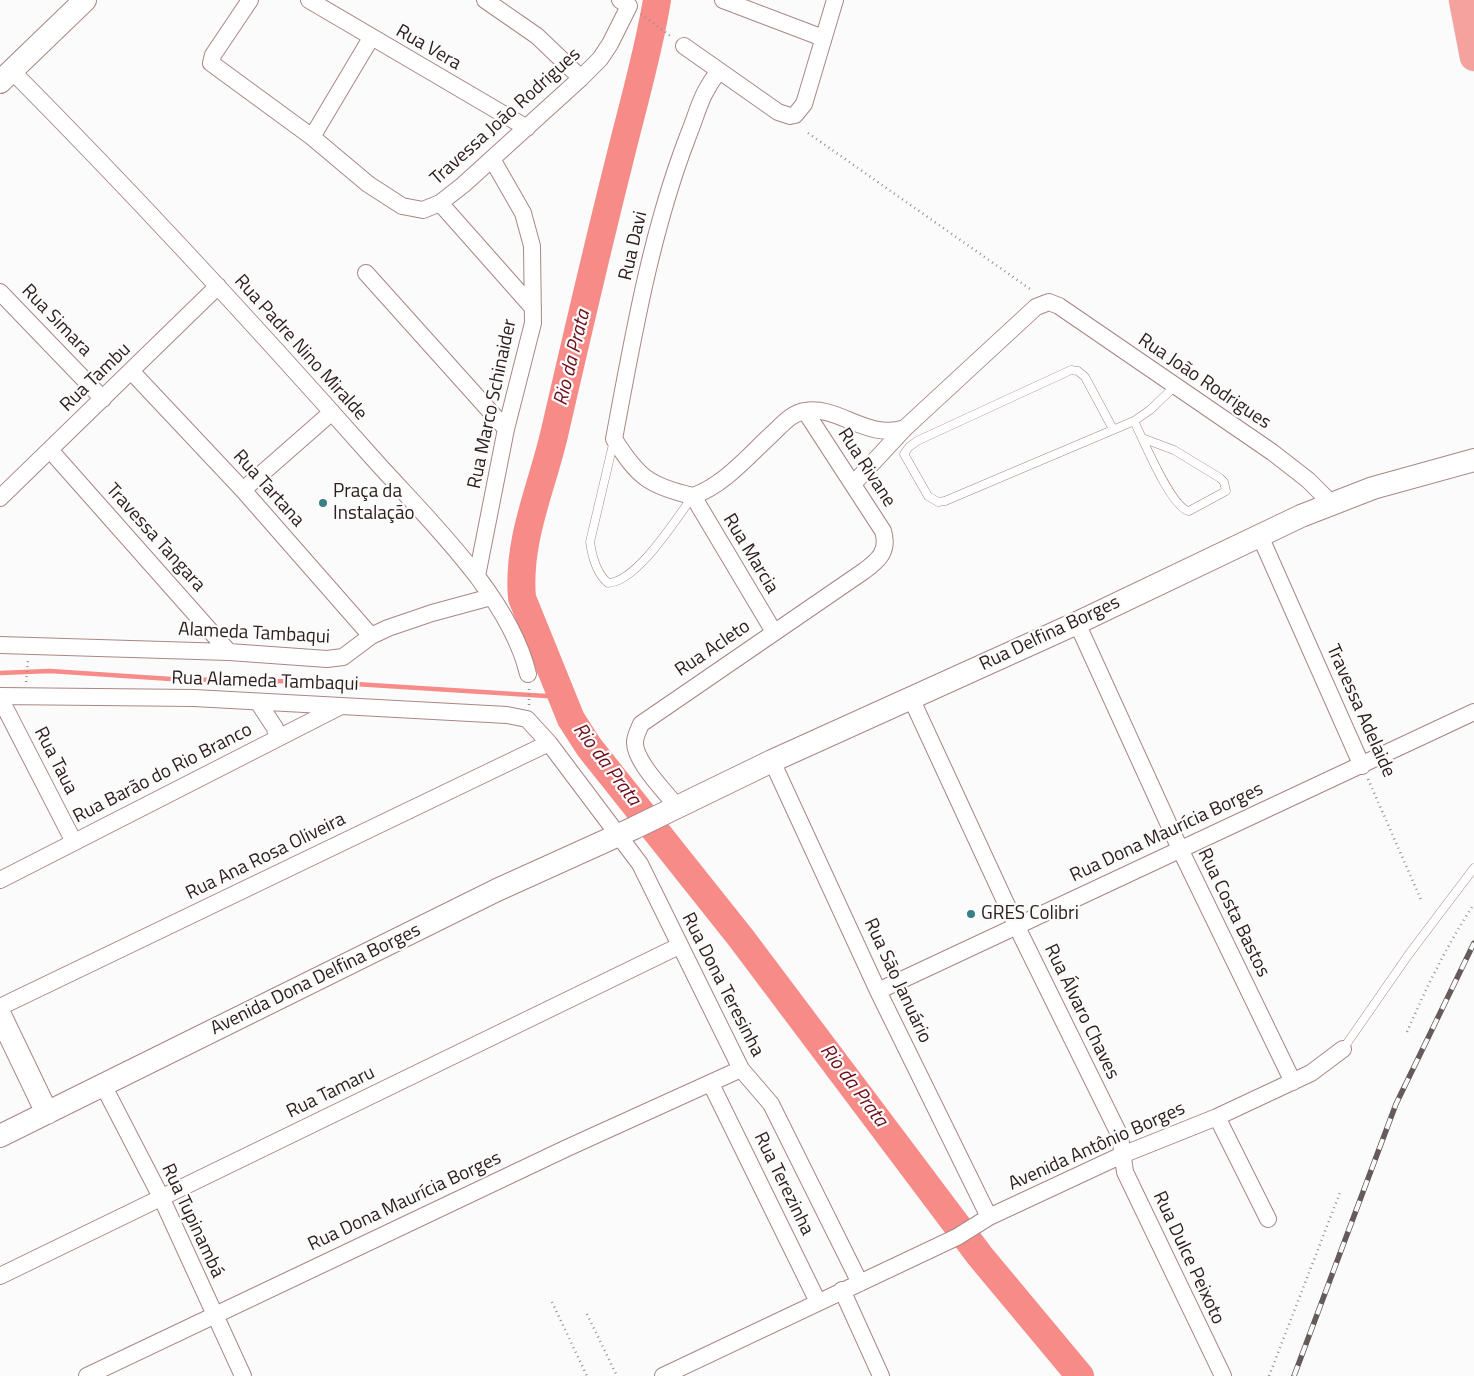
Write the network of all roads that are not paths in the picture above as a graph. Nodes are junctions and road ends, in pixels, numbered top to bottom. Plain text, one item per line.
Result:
1 (85, 0) edge
2 (250, 0) edge
3 (309, 0) edge
4 (486, 0) edge
5 (724, 0) edge
6 (835, 0) edge
7 (1463, 0) edge
8 (630, 6) edge
9 (370, 38) junction
10 (823, 38) junction
11 (678, 41) road end
12 (1474, 57) edge
13 (720, 71) junction
14 (6, 76) edge
15 (581, 78) junction
16 (527, 128) junction
17 (312, 137) junction
18 (492, 159) junction
19 (440, 203) junction
20 (366, 273) dead end
21 (218, 286) junction
22 (0, 292) edge
23 (533, 308) junction
24 (131, 371) junction
25 (1174, 387) junction
26 (104, 399) junction
27 (805, 411) junction
28 (332, 412) junction
29 (1134, 421) junction
30 (905, 428) junction
31 (506, 429) junction
32 (1113, 429) junction
33 (1142, 438) junction
34 (614, 439) junction
35 (50, 450) junction
36 (1474, 460) edge
37 (854, 483) junction
38 (243, 490) junction
39 (693, 496) junction
40 (0, 498) edge
41 (1331, 503) junction
42 (1260, 536) junction
43 (885, 549) joint
44 (477, 576) junction
45 (491, 597) junction
46 (1077, 623) junction
47 (774, 632) junction
48 (372, 636) junction
49 (0, 645) edge
50 (230, 652) junction
51 (529, 680) road end
52 (0, 697) edge
53 (912, 698) junction
54 (258, 702) junction
55 (344, 705) junction
56 (1474, 712) edge
57 (528, 713) joint
58 (277, 739) junction
59 (549, 743) junction
60 (772, 761) junction
61 (1362, 766) junction
62 (671, 810) junction
63 (626, 832) junction
64 (74, 842) junction
65 (1180, 849) junction
66 (1474, 868) edge
67 (0, 880) edge
68 (1016, 925) junction
69 (679, 946) junction
70 (878, 991) junction
71 (0, 1007) edge
72 (0, 1015) edge
73 (1343, 1049) joint
74 (741, 1069) junction
75 (1293, 1082) junction
76 (711, 1084) junction
77 (104, 1085) junction
78 (47, 1113) junction
79 (1217, 1117) junction
80 (0, 1136) edge
81 (1122, 1154) junction
82 (161, 1198) junction
83 (1268, 1219) dead end
84 (983, 1221) junction
85 (0, 1276) edge
86 (860, 1283) junction
87 (842, 1290) junction
88 (818, 1302) junction
89 (214, 1315) junction
90 (87, 1376) edge
91 (243, 1376) edge
92 (663, 1376) edge
93 (881, 1376) edge
94 (1223, 1376) edge

1 - 14 street
2 - 17 street, Travessa Joāo Rodrigues
3 - 9 street, Rua Vera
4 - 15 street
5 - 10 street
6 - 10 street
7 - 12 highway
8 - 15 street, Travessa Joāo Rodrigues
9 - 16 street, Rua Vera
9 - 17 street
10 - 13 street
11 - 13 street
13 - 34 street, Rua Davi
14 - 21 street, Rua Padre Nino Miralde
15 - 16 street, Travessa Joāo Rodrigues
16 - 18 street, Travessa Joāo Rodrigues
17 - 19 street, Travessa Joāo Rodrigues
18 - 19 street, Travessa Joāo Rodrigues
18 - 23 street, Rua Marco Schinaider
19 - 23 street
20 - 31 street
21 - 24 street, Rua Tambu
21 - 28 street, Rua Padre Nino Miralde
22 - 26 street, Rua Simara
23 - 31 street, Rua Marco Schinaider
24 - 26 street, Rua Tambu
24 - 38 street, Rua Tartana
25 - 29 lane
25 - 30 street, Rua João Rodrigues
25 - 41 street, Rua João Rodrigues
26 - 35 street, Rua Tambu
27 - 30 street
27 - 37 street, Rua Rivane
27 - 39 street, Rua Davi
28 - 38 street
28 - 44 street, Rua Padre Nino Miralde
29 - 32 lane
29 - 33 lane
30 - 37 street
31 - 44 street, Rua Marco Schinaider
32 - 32 lane
33 - 33 lane
34 - 39 street
34 - 39 lane, Rua Davi
35 - 40 street, Rua Tambu
35 - 50 street, Travessa Tangara
36 - 41 street, Rua Delfina Borges
37 - 43 street, Rua Rivane
38 - 48 street, Rua Tartana
39 - 47 street, Rua Marcia
41 - 42 street, Rua Delfina Borges
42 - 46 street, Rua Delfina Borges
42 - 61 street, Travessa Adelaide
43 - 47 street, Rua Acleto
44 - 45 street, Rua Padre Nino Miralde
45 - 48 street, Alameda Tambaqui
45 - 51 street, Rua Padre Nino Miralde
46 - 53 street, Rua Delfina Borges
46 - 65 street, Rua Costa Bastos
47 - 62 street, Rua Acleto
48 - 50 street, Alameda Tambaqui
49 - 50 street, Alameda Tambaqui
52 - 54 street, Rua Alameda Tambaqui
52 - 64 street, Rua Taua
53 - 60 street, Rua Delfina Borges
53 - 68 street, Rua Álvaro Chaves
54 - 55 street, Rua Alameda Tambaqui
54 - 58 street
55 - 57 street, Rua Alameda Tambaqui
55 - 58 street, Rua Barão do Rio Branco
56 - 61 street, Rua Dona Maurícia Borges
57 - 59 street, Rua Dona Teresinha
58 - 64 street, Rua Barão do Rio Branco
59 - 63 street, Rua Dona Teresinha
59 - 71 street, Rua Ana Rosa Oliveira
60 - 62 street, Rua Delfina Borges
60 - 70 street, Rua Sāo Januário
61 - 65 street, Rua Dona Maurícia Borges
62 - 63 street, Rua Delfina Borges
63 - 69 street, Rua Dona Teresinha
63 - 77 street, Avenida Dona Delfina Borges
64 - 67 street, Rua Barão do Rio Branco
65 - 68 street, Rua Dona Maurícia Borges
65 - 75 street, Rua Costa Bastos
66 - 73 lane, Avenida Antônio Borges
68 - 70 street, Rua Dona Maurícia Borges
68 - 81 street, Rua Álvaro Chaves
69 - 74 street, Rua Dona Teresinha
69 - 82 street, Rua Tamaru
70 - 84 street, Rua Sāo Januário
72 - 78 street
73 - 75 street, Avenida Antônio Borges
74 - 76 street, Rua Dona Maurícia Borges
74 - 86 street, Rua Dona Teresinha
75 - 79 street, Avenida Antônio Borges
76 - 88 street, Rua Terezinha
76 - 89 street, Rua Dona Maurícia Borges
77 - 78 street, Avenida Dona Delfina Borges
77 - 82 street, Rua Tupinambá
78 - 80 street, Avenida Dona Delfina Borges
79 - 81 street, Avenida Antônio Borges
79 - 83 street
81 - 84 street, Avenida Antônio Borges
81 - 94 street, Rua Dulce Peixoto
82 - 85 street, Rua Tamaru
82 - 89 street, Rua Tupinambá
84 - 86 street, Avenida Antônio Borges
86 - 87 street, Avenida Antônio Borges
87 - 88 street, Avenida Antônio Borges
87 - 93 street
88 - 92 street, Avenida Antônio Borges
89 - 90 street, Rua Dona Maurícia Borges
89 - 91 street, Rua Tupinambá

